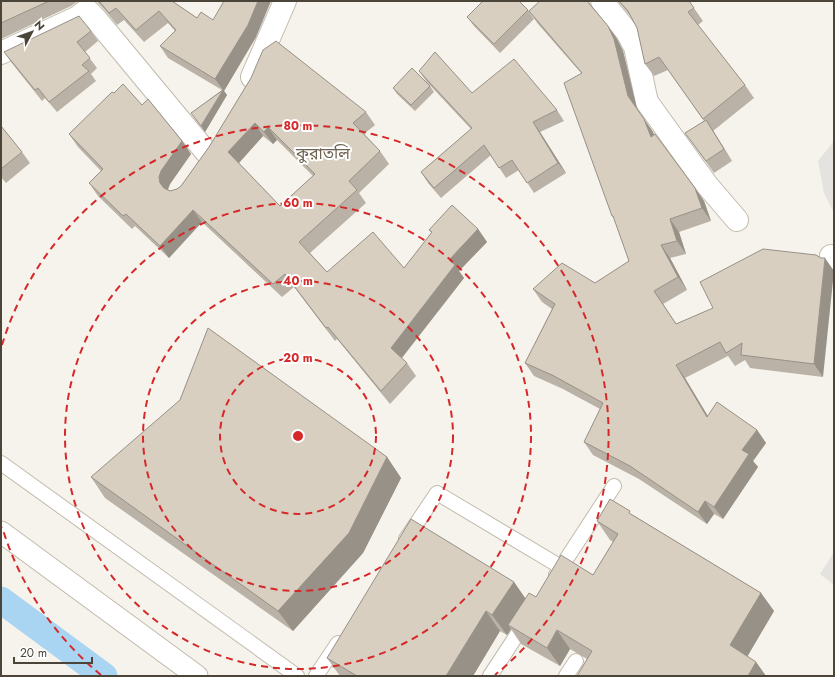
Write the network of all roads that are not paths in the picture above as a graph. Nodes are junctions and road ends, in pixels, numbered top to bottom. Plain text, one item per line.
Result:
1 (285, 1) edge
2 (602, 1) edge
3 (1, 54) edge
4 (242, 96) edge
5 (219, 134) edge
6 (207, 153) junction
7 (194, 172) edge
8 (737, 220) dead end
9 (1, 463) edge
10 (614, 486) dead end
11 (1, 532) edge
12 (398, 552) edge
13 (561, 567) junction
14 (549, 586) edge
15 (532, 612) edge
16 (346, 630) edge
17 (576, 661) edge
18 (197, 676) edge
19 (297, 676) edge
20 (316, 676) edge
21 (490, 676) edge
22 (566, 676) edge

1 - 4 street
2 - 8 street
3 - 6 street
5 - 6 street
6 - 7 street
9 - 19 lane
10 - 13 lane
11 - 18 street
12 - 13 lane
13 - 14 lane
15 - 21 lane
16 - 20 lane
17 - 22 lane

